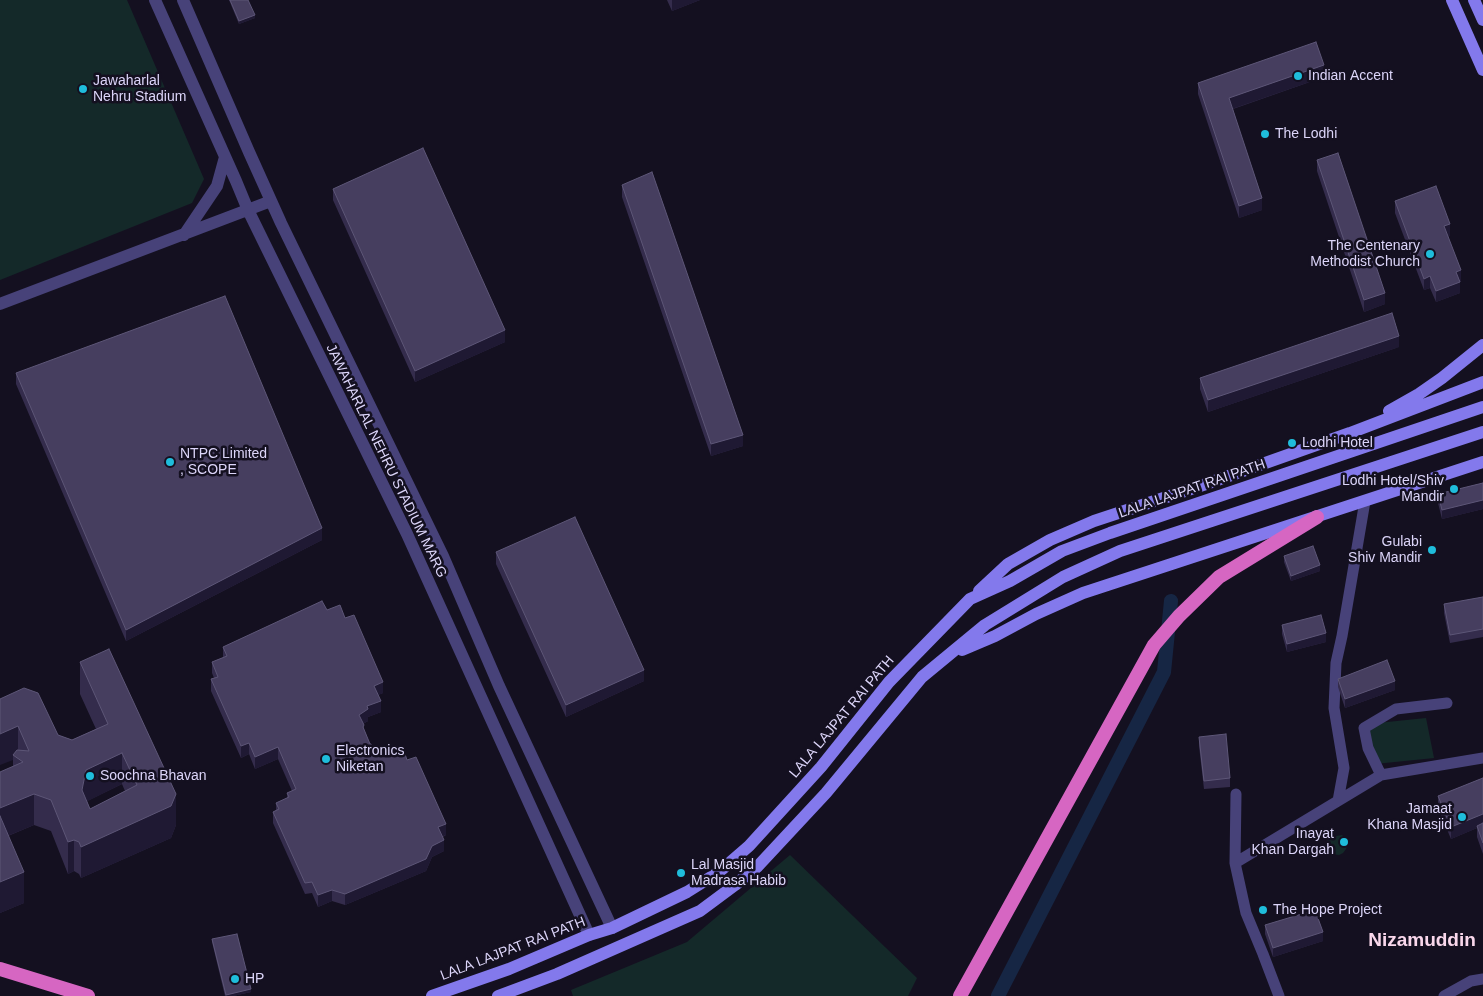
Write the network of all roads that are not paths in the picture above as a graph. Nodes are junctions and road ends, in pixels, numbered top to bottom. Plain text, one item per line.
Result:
1 (155, 0) edge
2 (183, 0) edge
3 (1452, 0) edge
4 (1474, 0) edge
5 (1483, 20) edge
6 (1483, 70) edge
7 (225, 157) junction
8 (271, 201) junction
9 (248, 210) junction
10 (184, 235) junction
11 (0, 304) edge
12 (1483, 345) edge
13 (1483, 382) edge
14 (1483, 407) edge
15 (1350, 432) junction
16 (1483, 432) edge
17 (1483, 462) edge
18 (1483, 468) edge
19 (1451, 472) junction
20 (1365, 501) junction
21 (1317, 517) junction
22 (970, 599) junction
23 (952, 654) junction
24 (1447, 703) dead end
25 (1483, 758) edge
26 (1381, 775) junction
27 (1236, 794) dead end
28 (1338, 801) junction
29 (1235, 863) junction
30 (612, 928) junction
31 (588, 936) junction
32 (0, 969) edge
33 (1483, 979) edge
34 (88, 996) edge
35 (432, 996) edge
36 (498, 996) edge
37 (960, 996) edge
38 (1279, 996) edge
39 (1444, 996) edge

1 - 7 street, JAWAHARLAL NEHRU STADIUM MARG
2 - 8 street, JAWAHARLAL NEHRU STADIUM MARG
3 - 6 main road
4 - 5 main road
7 - 9 street, JAWAHARLAL NEHRU STADIUM MARG
7 - 10 street
8 - 9 street
8 - 30 street, JAWAHARLAL NEHRU STADIUM MARG
9 - 10 street
9 - 31 street, JAWAHARLAL NEHRU STADIUM MARG
10 - 11 street
12 - 15 main road
13 - 15 main road
14 - 22 main road, LALA LAJPAT RAI PATH
15 - 22 main road
16 - 23 main road
17 - 19 main road
18 - 19 main road
19 - 20 main road
20 - 21 main road
20 - 28 street
21 - 23 main road
21 - 37 highway
22 - 30 main road, LALA LAJPAT RAI PATH
23 - 36 main road
24 - 26 street
25 - 26 street
26 - 28 street
27 - 29 street
28 - 29 street
29 - 38 street
30 - 31 main road, LALA LAJPAT RAI PATH
31 - 35 main road, LALA LAJPAT RAI PATH
32 - 34 highway
33 - 39 street

